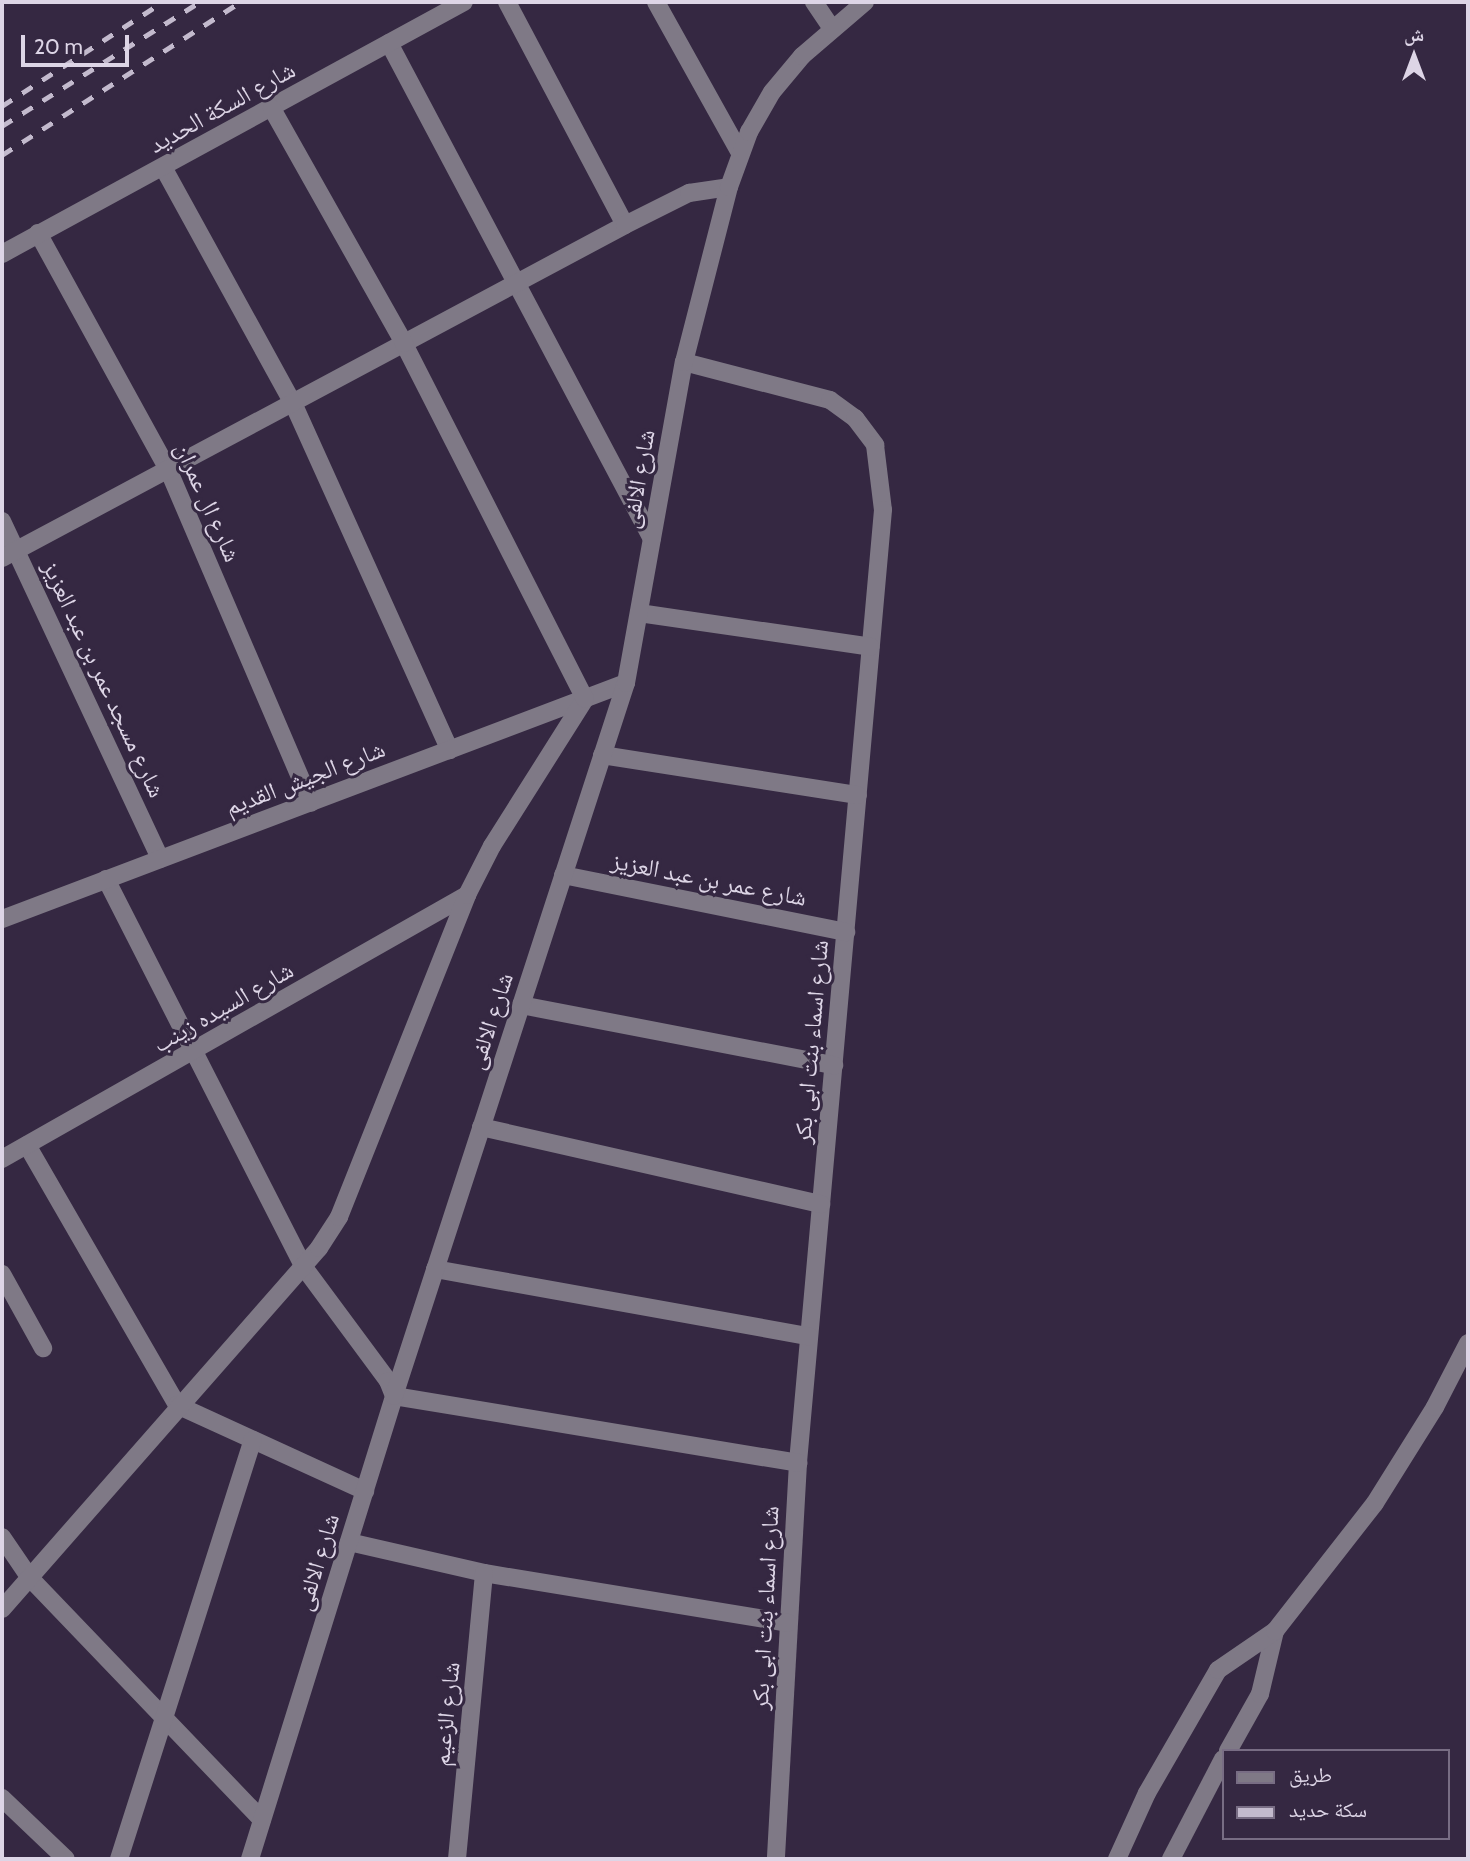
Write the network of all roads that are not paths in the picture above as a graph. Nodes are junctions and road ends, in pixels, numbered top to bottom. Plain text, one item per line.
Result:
1 (464, 2) edge
2 (507, 2) edge
3 (656, 2) edge
4 (814, 2) edge
5 (865, 2) edge
6 (832, 29) junction
7 (389, 43) junction
8 (272, 108) junction
9 (740, 153) junction
10 (163, 167) junction
11 (729, 187) junction
12 (625, 225) junction
13 (37, 233) junction
14 (2, 254) edge
15 (519, 281) junction
16 (404, 343) junction
17 (684, 362) junction
18 (293, 403) junction
19 (168, 469) junction
20 (2, 521) edge
21 (652, 538) junction
22 (10, 554) edge
23 (639, 613) junction
24 (872, 647) junction
25 (626, 683) junction
26 (584, 699) junction
27 (450, 750) junction
28 (602, 755) junction
29 (858, 795) junction
30 (311, 803) junction
31 (160, 859) junction
32 (563, 875) junction
33 (106, 879) junction
34 (467, 895) junction
35 (2, 919) edge
36 (846, 932) junction
37 (521, 1005) junction
38 (197, 1051) junction
39 (834, 1065) junction
40 (481, 1127) junction
41 (27, 1145) junction
42 (2, 1159) edge
43 (821, 1204) junction
44 (303, 1266) junction
45 (435, 1269) junction
46 (2, 1274) edge
47 (809, 1336) junction
48 (1468, 1343) edge
49 (43, 1348) dead end
50 (394, 1396) junction
51 (177, 1405) junction
52 (253, 1440) junction
53 (798, 1463) junction
54 (365, 1491) junction
55 (2, 1537) edge
56 (349, 1542) junction
57 (484, 1573) junction
58 (30, 1578) junction
59 (2, 1609) edge
60 (789, 1623) junction
61 (1275, 1631) junction
62 (164, 1722) junction
63 (1229, 1749) edge
64 (1222, 1761) edge
65 (2, 1798) edge
66 (262, 1821) junction
67 (66, 1859) edge
68 (119, 1859) edge
69 (250, 1859) edge
70 (457, 1859) edge
71 (776, 1859) edge
72 (1117, 1859) edge
73 (1171, 1859) edge

1 - 7 street, شارع السكة الحديد
2 - 12 street
3 - 9 street
4 - 6 street
5 - 6 street, شارع الالفى
6 - 9 street, شارع الالفى
7 - 8 street, شارع السكة الحديد
7 - 15 street
8 - 10 street, شارع السكة الحديد
8 - 16 street
9 - 11 street, شارع الالفى
10 - 13 street, شارع السكة الحديد
10 - 18 street
11 - 12 street
11 - 17 street, شارع الالفى
12 - 15 street
13 - 14 street, شارع السكة الحديد
13 - 19 street, شارع ال عمران
15 - 16 street
15 - 21 street
16 - 18 street
16 - 26 street
17 - 21 street, شارع الالفى
17 - 24 street, شارع اسماء بنت ابى بكر
18 - 19 street
18 - 27 street
19 - 22 street
19 - 30 street, شارع ال عمران
20 - 22 street, شارع مسجد عمر بن عبد العزيز
21 - 23 street, شارع الالفى
22 - 31 street, شارع مسجد عمر بن عبد العزيز
23 - 24 street
23 - 25 street, شارع الالفى
24 - 29 street, شارع اسماء بنت ابى بكر
25 - 26 street, شارع الجيش القديم
25 - 28 street, شارع الالفى
26 - 27 street, شارع الجيش القديم
26 - 34 street
27 - 30 street, شارع الجيش القديم
28 - 29 street
28 - 32 street, شارع الالفى
29 - 36 street, شارع اسماء بنت ابى بكر
30 - 31 street, شارع الجيش القديم
31 - 33 street, شارع الجيش القديم
32 - 36 street, شارع عمر بن عبد العزيز
32 - 37 street, شارع الالفى
33 - 35 street, شارع الجيش القديم
33 - 38 street
34 - 38 street, شارع السيده زينب
34 - 44 street
36 - 39 street, شارع اسماء بنت ابى بكر
37 - 39 street
37 - 40 street, شارع الالفى
38 - 41 street, شارع السيده زينب
38 - 44 street
39 - 43 street, شارع اسماء بنت ابى بكر
40 - 43 street
40 - 45 street, شارع الالفى
41 - 42 street, شارع السيده زينب
41 - 51 street
43 - 47 street, شارع اسماء بنت ابى بكر
44 - 50 street
44 - 51 street
45 - 47 street
45 - 50 street, شارع الالفى
46 - 49 street
47 - 53 street, شارع اسماء بنت ابى بكر
48 - 61 street
50 - 53 street
50 - 54 street, شارع الالفى
51 - 52 street
51 - 58 street
52 - 54 street
52 - 62 street
53 - 60 street, شارع اسماء بنت ابى بكر
54 - 56 street, شارع الالفى
55 - 58 street
56 - 57 street
56 - 66 street, شارع الالفى
57 - 60 street
57 - 70 street, شارع الزعيم
58 - 59 street
58 - 62 street
60 - 71 street, شارع اسماء بنت ابى بكر
61 - 63 street
61 - 72 street
62 - 66 street
62 - 68 street
64 - 73 street
65 - 67 street
66 - 69 street, شارع الالفى

